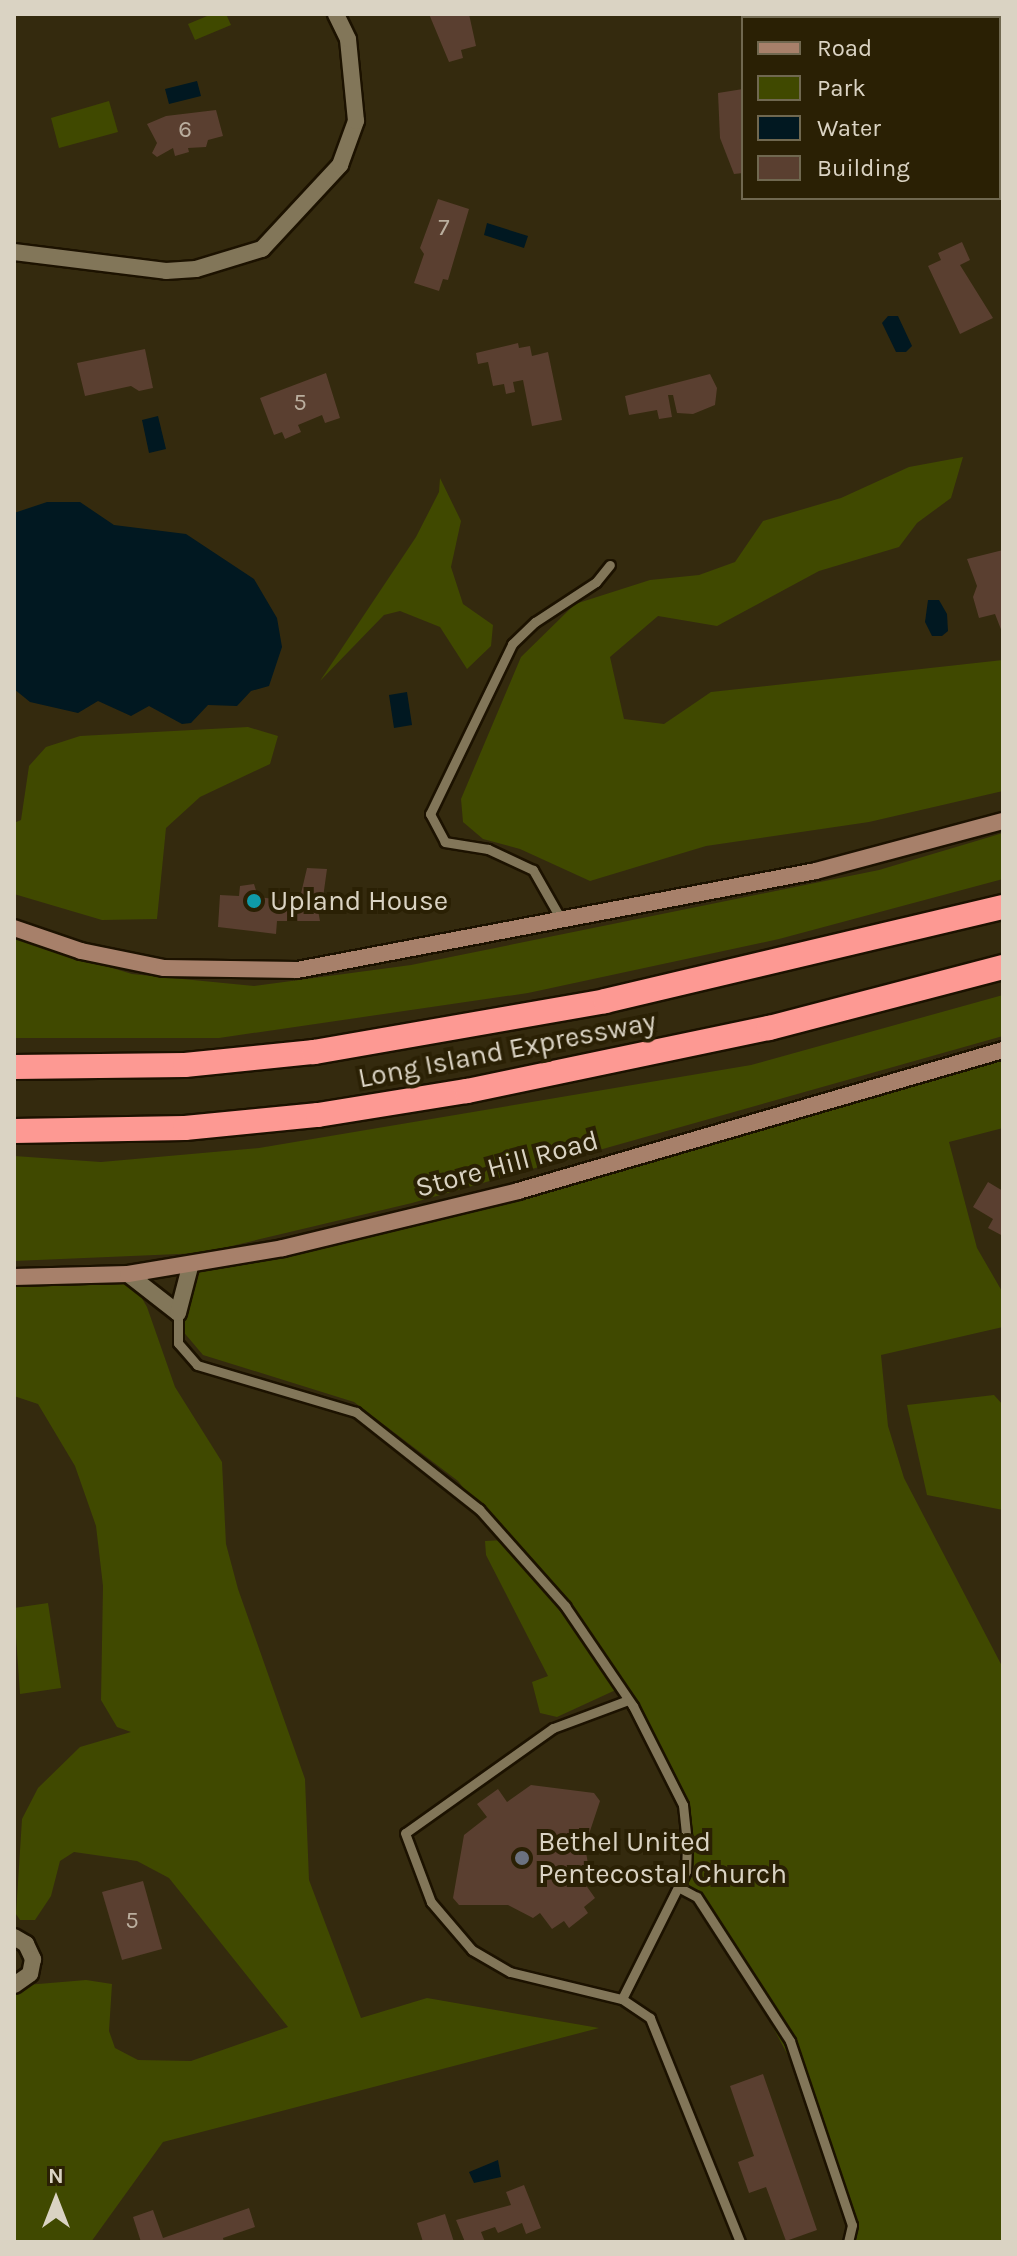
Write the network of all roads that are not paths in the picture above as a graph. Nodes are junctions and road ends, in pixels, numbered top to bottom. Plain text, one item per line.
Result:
1 (336, 14) edge
2 (14, 252) edge
3 (610, 565) dead end
4 (1003, 821) edge
5 (1003, 907) edge
6 (562, 921) junction
7 (14, 928) edge
8 (1003, 967) edge
9 (1003, 982) edge
10 (769, 1028) junction
11 (1003, 1050) edge
12 (14, 1067) edge
13 (14, 1131) edge
14 (190, 1267) junction
15 (128, 1274) junction
16 (14, 1277) edge
17 (178, 1313) junction
18 (628, 1700) junction
19 (678, 1887) junction
20 (14, 1937) edge
21 (14, 1985) edge
22 (622, 1999) junction
23 (740, 2242) edge
24 (848, 2242) edge

1 - 2 street
3 - 6 lane
4 - 6 main road
5 - 12 highway, Long Island Expressway
6 - 7 main road
8 - 10 highway, Long Island Expressway
9 - 10 highway
10 - 13 highway, Long Island Expressway
11 - 14 main road, Store Hill Road
14 - 15 main road, Store Hill Road
14 - 17 street
15 - 16 main road, Store Hill Road
15 - 17 street
17 - 18 lane
18 - 19 lane
18 - 22 lane
19 - 22 lane
19 - 24 lane
20 - 21 street
22 - 23 lane

